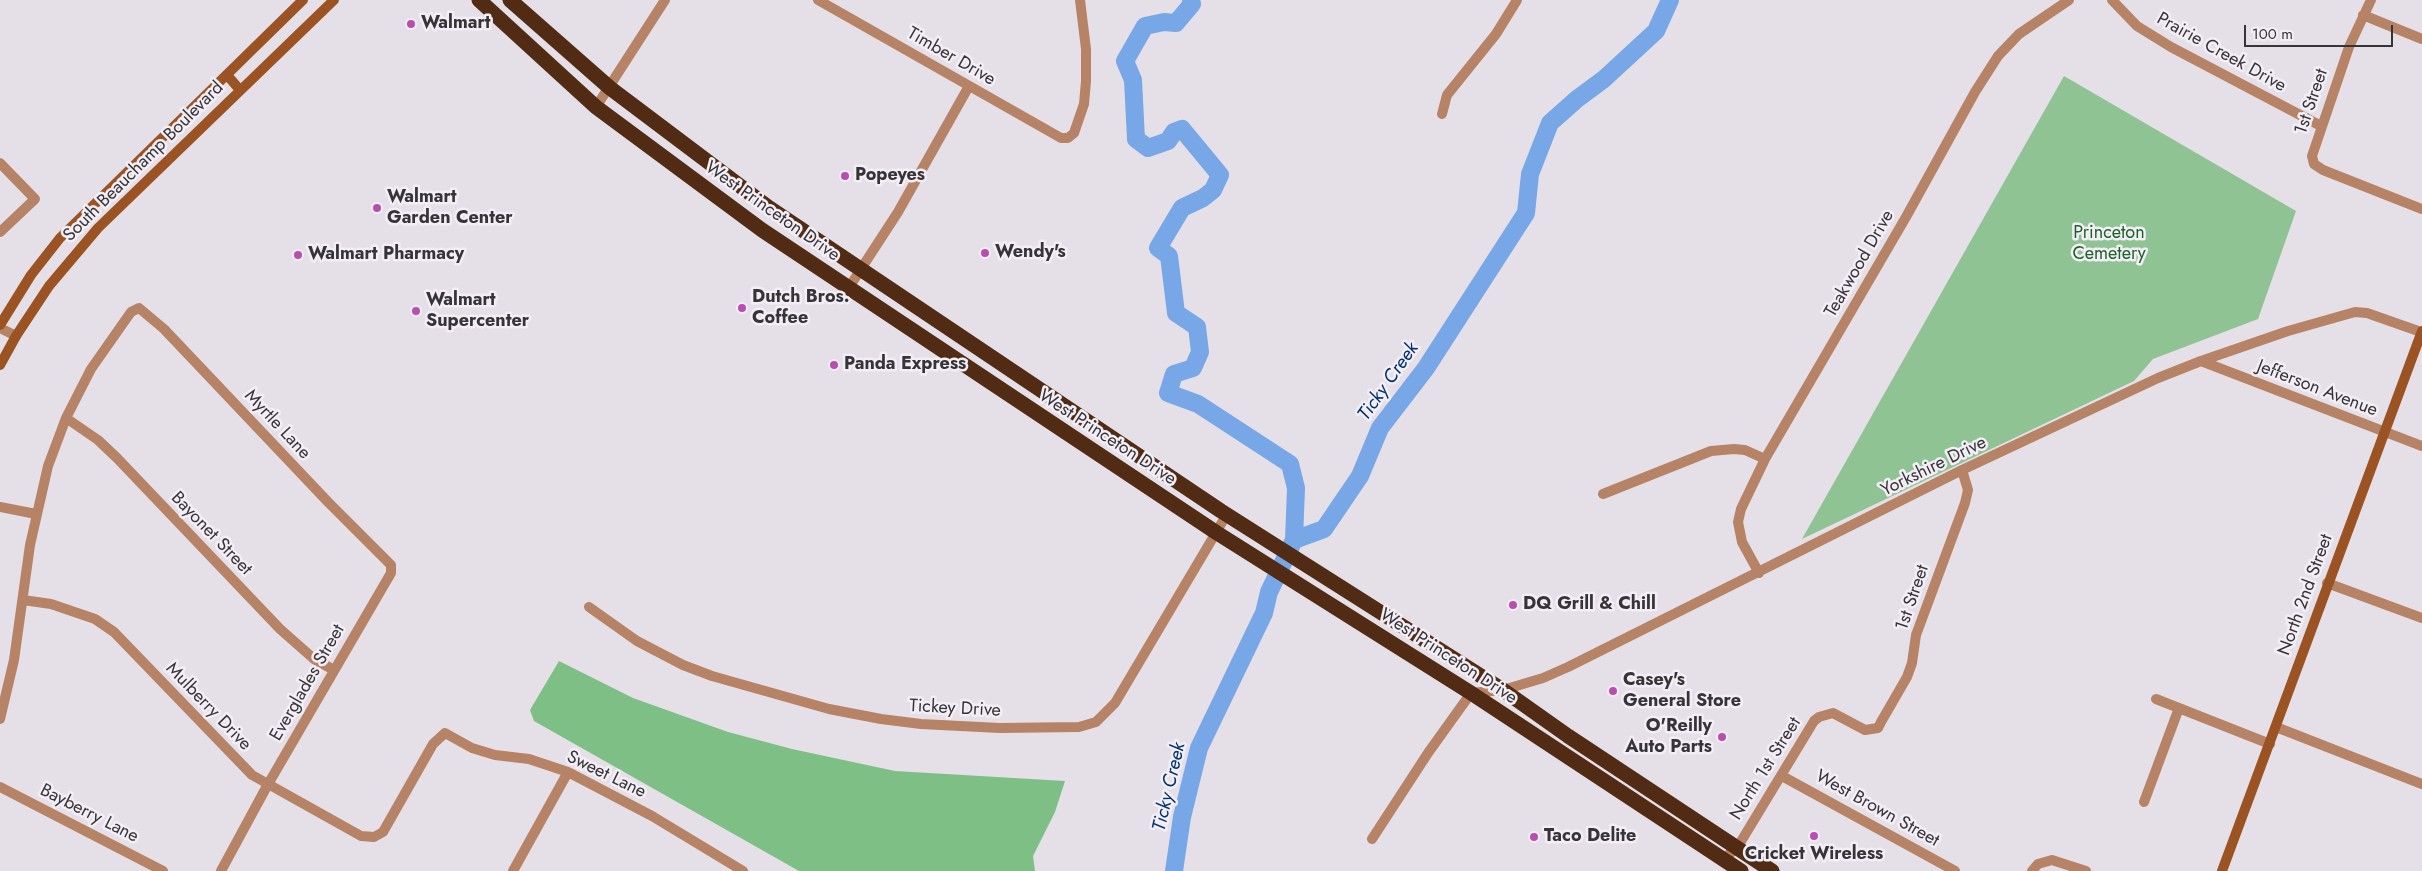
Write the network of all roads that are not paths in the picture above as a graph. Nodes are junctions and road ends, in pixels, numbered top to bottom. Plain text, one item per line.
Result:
1 (303, 0) edge
2 (334, 0) edge
3 (479, 0) edge
4 (510, 0) edge
5 (665, 0) edge
6 (818, 0) edge
7 (1080, 0) edge
8 (1517, 0) edge
9 (2070, 0) edge
10 (2112, 0) edge
11 (2371, 0) edge
12 (2363, 15) junction
13 (2422, 39) edge
14 (227, 75) junction
15 (968, 86) junction
16 (610, 88) junction
17 (240, 90) junction
18 (596, 107) junction
19 (1442, 114) dead end
20 (2321, 126) junction
21 (0, 163) edge
22 (131, 169) junction
23 (143, 182) junction
24 (2422, 209) edge
25 (0, 232) edge
26 (862, 271) junction
27 (848, 289) junction
28 (0, 326) edge
29 (2422, 332) edge
30 (16, 336) junction
31 (2201, 361) junction
32 (0, 365) edge
33 (66, 418) junction
34 (2384, 432) junction
35 (2422, 446) edge
36 (1765, 459) junction
37 (1962, 470) junction
38 (1603, 494) dead end
39 (0, 508) edge
40 (36, 514) junction
41 (1227, 514) junction
42 (1217, 533) junction
43 (391, 564) joint
44 (1759, 573) junction
45 (2327, 583) junction
46 (23, 600) junction
47 (589, 607) dead end
48 (2422, 618) edge
49 (334, 670) junction
50 (1503, 690) junction
51 (1472, 693) junction
52 (2156, 700) dead end
53 (2179, 708) junction
54 (0, 719) edge
55 (2276, 727) junction
56 (1872, 730) joint
57 (2270, 744) junction
58 (568, 772) junction
59 (1782, 776) junction
60 (2422, 784) edge
61 (268, 786) junction
62 (0, 787) edge
63 (2144, 802) dead end
64 (374, 837) joint
65 (1372, 839) dead end
66 (1737, 848) junction
67 (1723, 859) junction
68 (2032, 870) edge
69 (163, 871) edge
70 (221, 871) edge
71 (513, 871) edge
72 (743, 871) edge
73 (1741, 871) edge
74 (1772, 871) edge
75 (1955, 871) edge
76 (2086, 871) edge
77 (2222, 871) edge

1 - 14 street, South Beauchamp Boulevard
2 - 17 street, South Beauchamp Boulevard
3 - 18 highway, West Princeton Drive
4 - 16 highway, West Princeton Drive
5 - 16 street
6 - 15 street, Timber Drive
7 - 15 street, Timber Drive
8 - 19 street
9 - 36 street, Teakwood Drive
10 - 20 street, Prairie Creek Drive
11 - 12 street, 1st Street
12 - 13 street
12 - 20 street, 1st Street
14 - 17 street
14 - 22 street, South Beauchamp Boulevard
15 - 26 street
16 - 18 street
16 - 26 highway, West Princeton Drive
17 - 23 street, South Beauchamp Boulevard
18 - 27 highway, West Princeton Drive
20 - 24 street, 1st Street
21 - 25 street
22 - 23 street
22 - 28 street, South Beauchamp Boulevard
23 - 30 street, South Beauchamp Boulevard
26 - 27 street
26 - 41 highway, West Princeton Drive
27 - 42 highway, West Princeton Drive
28 - 30 street
29 - 31 street, Yorkshire Drive
29 - 34 street, North 2nd Street
30 - 32 street, South Beauchamp Boulevard
31 - 34 street, Jefferson Avenue
31 - 37 street, Yorkshire Drive
33 - 40 street
33 - 43 street, Myrtle Lane
33 - 49 street, Bayonet Street
34 - 35 street, Jefferson Avenue
34 - 45 street, North 2nd Street
36 - 38 street
36 - 44 street, Teakwood Drive
37 - 44 street, Yorkshire Drive
37 - 56 street, 1st Street
39 - 40 street
40 - 46 street
41 - 42 street, Tickey Drive
41 - 50 highway, West Princeton Drive
42 - 47 street, Tickey Drive
42 - 51 highway, West Princeton Drive
43 - 49 street, Everglades Street
44 - 50 street, Yorkshire Drive
45 - 48 street
45 - 55 street, North 2nd Street
46 - 54 street
46 - 61 street, Mulberry Drive
49 - 61 street, Everglades Street
50 - 51 street, Yorkshire Drive
50 - 66 highway, West Princeton Drive
51 - 65 street
51 - 67 highway, West Princeton Drive
52 - 53 street
53 - 57 street
53 - 63 street
55 - 57 street, North 2nd Street
55 - 60 street
56 - 59 street, North 1st Street
57 - 77 street, North 2nd Street
58 - 64 street, Sweet Lane
58 - 71 street
58 - 72 street, Sweet Lane
59 - 66 street, North 1st Street
59 - 75 street, West Brown Street
61 - 64 street, Mulberry Drive
61 - 70 street, Everglades Street
62 - 69 street, Bayberry Lane
66 - 67 street, North 1st Street
66 - 74 highway, West Princeton Drive
67 - 73 highway, West Princeton Drive
68 - 76 street

